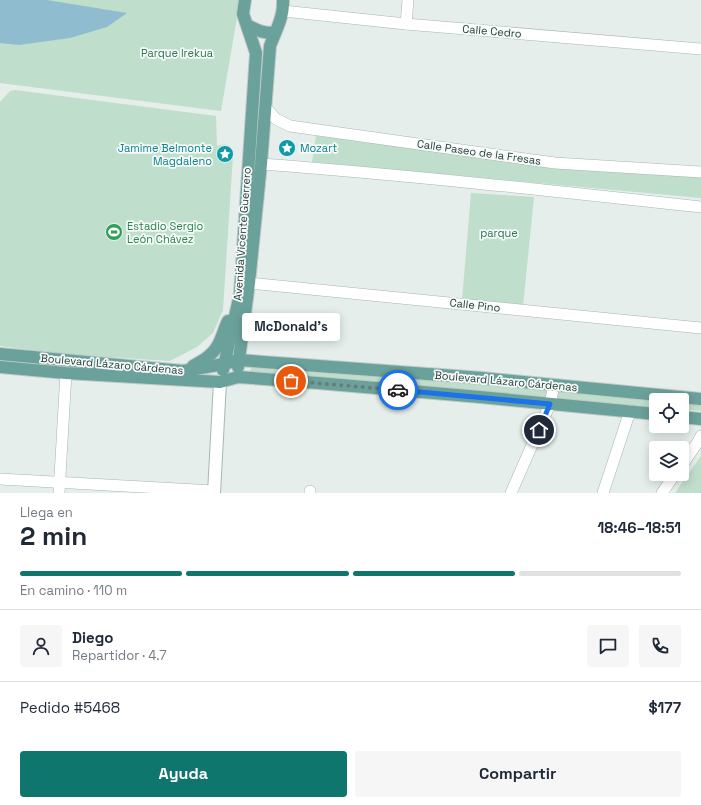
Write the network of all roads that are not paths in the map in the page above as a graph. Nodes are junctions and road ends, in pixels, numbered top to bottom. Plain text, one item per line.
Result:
1 (245, 0) edge
2 (408, 0) edge
3 (283, 6) edge
4 (406, 24) junction
5 (247, 25) junction
6 (275, 32) junction
7 (701, 49) edge
8 (266, 107) junction
9 (261, 164) junction
10 (701, 172) edge
11 (701, 207) edge
12 (249, 283) junction
13 (240, 294) junction
14 (701, 328) edge
15 (0, 354) edge
16 (238, 360) junction
17 (224, 364) junction
18 (0, 367) edge
19 (183, 371) junction
20 (66, 373) junction
21 (238, 377) junction
22 (220, 382) junction
23 (554, 385) junction
24 (701, 399) edge
25 (550, 404) junction
26 (630, 411) junction
27 (649, 413) edge
28 (689, 418) edge
29 (701, 419) edge
30 (701, 436) edge
31 (689, 455) edge
32 (0, 480) edge
33 (670, 481) edge
34 (59, 488) edge
35 (214, 492) edge
36 (511, 493) edge
37 (604, 493) edge
38 (662, 493) edge

1 - 5 main road, Avenida Vicente Guerrero
2 - 4 street
3 - 4 street, Calle Cedro
3 - 6 main road, Avenida Vicente Guerrero
4 - 7 street, Calle Cedro
5 - 6 main road
5 - 13 main road, Avenida Vicente Guerrero
6 - 8 main road, Avenida Vicente Guerrero
8 - 9 main road, Avenida Vicente Guerrero
8 - 10 street, Calle Paseo de la Fresas
9 - 11 street
9 - 12 main road, Avenida Vicente Guerrero
12 - 14 street, Calle Pino
12 - 16 main road, Avenida Vicente Guerrero
13 - 17 main road, Avenida Vicente Guerrero
13 - 19 main road
15 - 19 main road, Boulevard Lázaro Cárdenas
16 - 17 main road, Boulevard Lázaro Cárdenas
16 - 21 main road, Avenida Vicente Guerrero
16 - 23 main road, Boulevard Lázaro Cárdenas
17 - 19 main road, Boulevard Lázaro Cárdenas
17 - 22 main road, Avenida Vicente Guerrero
18 - 20 main road, Boulevard Lázaro Cárdenas
20 - 22 main road, Boulevard Lázaro Cárdenas
20 - 34 street
21 - 22 main road, Boulevard Lázaro Cárdenas
21 - 25 main road, Boulevard Lázaro Cárdenas
22 - 35 street, Avenida Vicente Guerrero
23 - 24 main road, Boulevard Lázaro Cárdenas
23 - 25 street
25 - 26 main road, Boulevard Lázaro Cárdenas
25 - 36 street
26 - 27 main road, Boulevard Lázaro Cárdenas
26 - 37 street
28 - 29 main road
30 - 31 street
32 - 34 street
33 - 38 street
34 - 35 street

